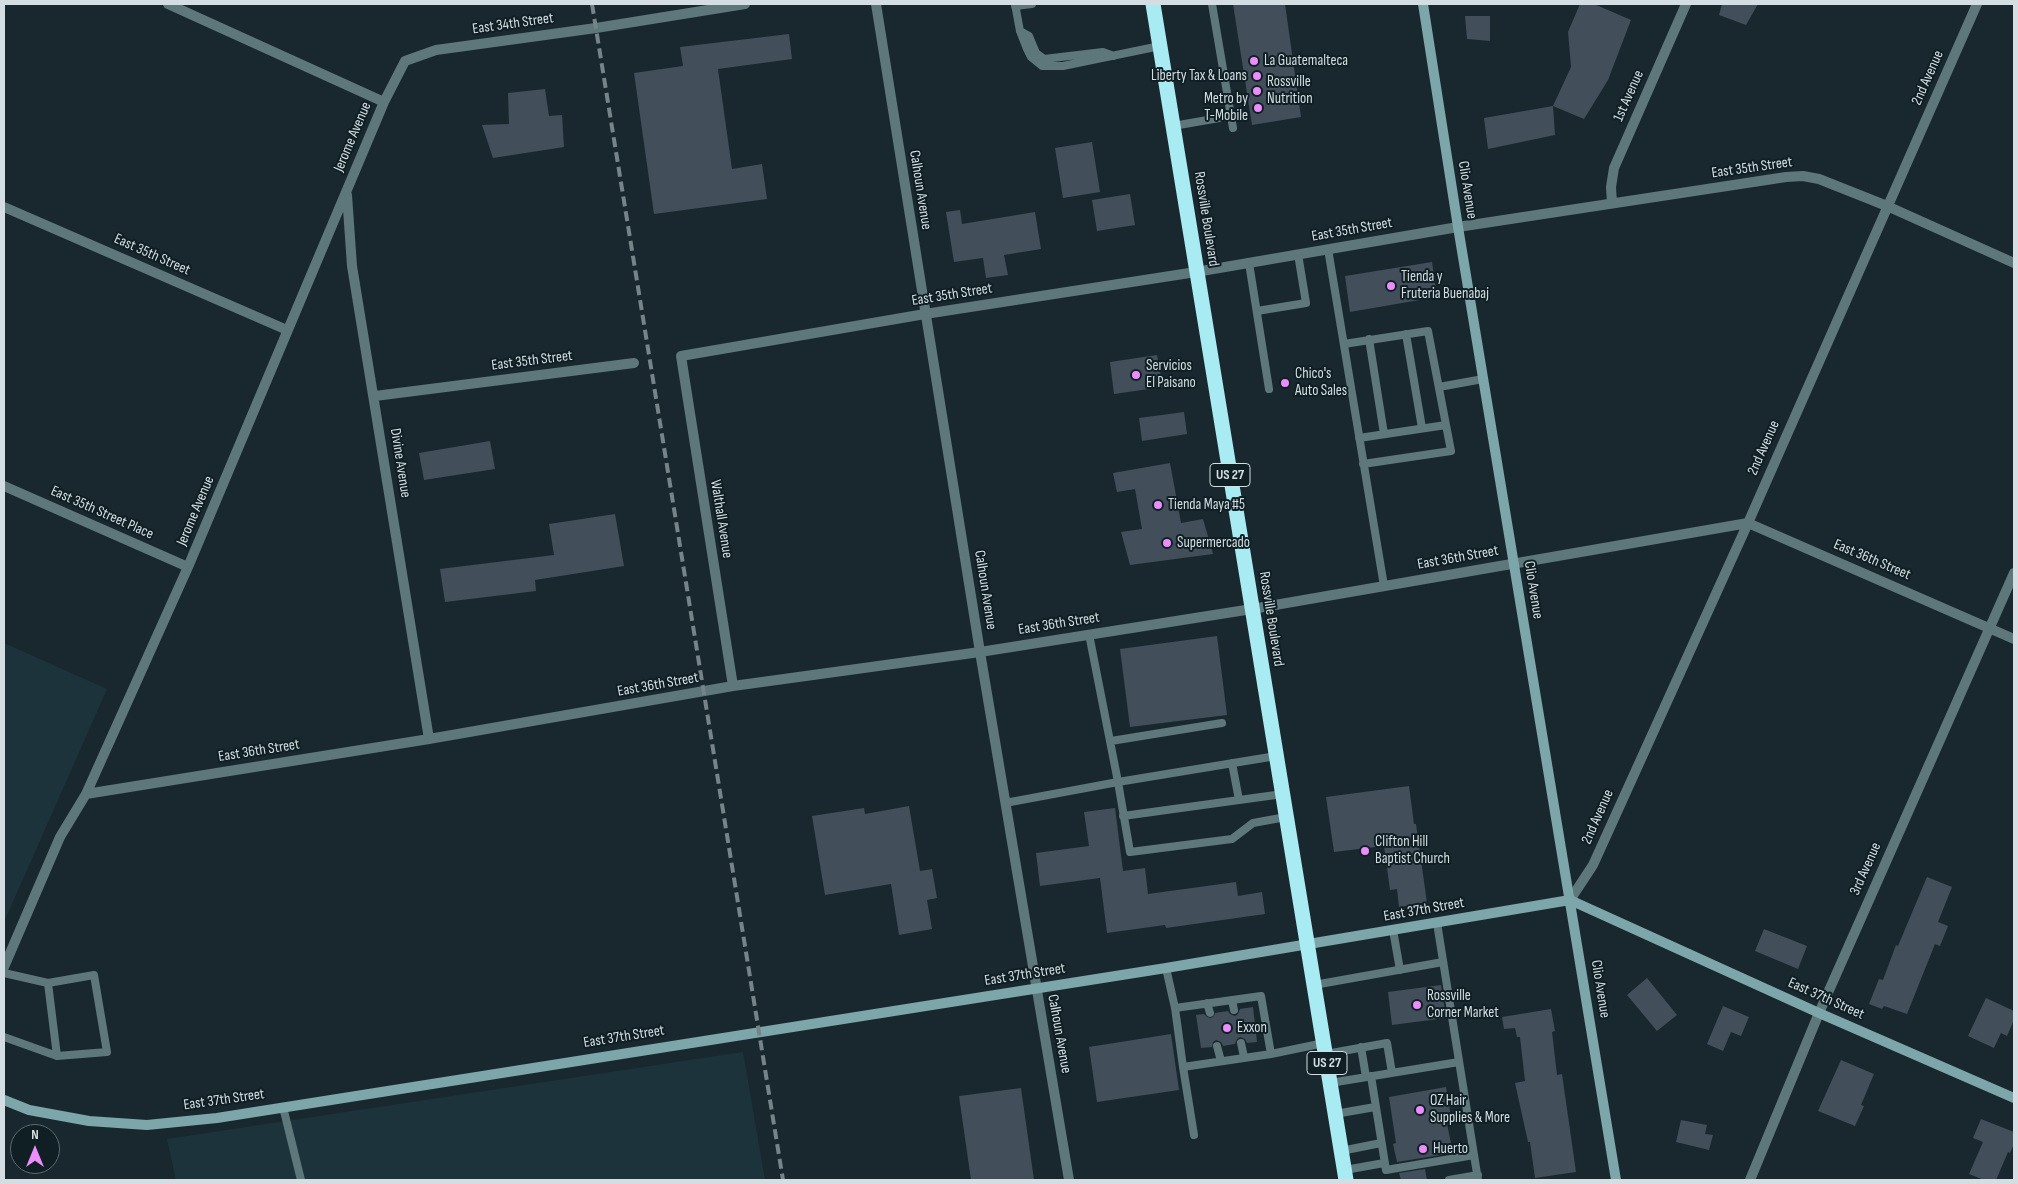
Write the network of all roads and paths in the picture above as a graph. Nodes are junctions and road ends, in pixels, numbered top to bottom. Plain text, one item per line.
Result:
1 (168, 4) edge
2 (745, 4) edge
3 (876, 4) edge
4 (1032, 4) edge
5 (1153, 4) edge
6 (1212, 4) edge
7 (1422, 4) edge
8 (1686, 4) edge
9 (1977, 4) edge
10 (1015, 5) edge
11 (1160, 46) junction
12 (405, 61) joint
13 (384, 102) junction
14 (1231, 116) junction
15 (1173, 126) junction
16 (1233, 128) dead end
17 (346, 191) junction
18 (1612, 203) junction
19 (1887, 206) junction
20 (4, 207) edge
21 (1458, 227) junction
22 (1328, 249) junction
23 (1298, 254) junction
24 (1249, 263) junction
25 (2014, 263) edge
26 (1196, 272) junction
27 (1257, 311) junction
28 (925, 314) junction
29 (287, 330) junction
30 (1406, 334) junction
31 (1369, 339) junction
32 (1344, 344) junction
33 (681, 356) joint
34 (634, 363) dead end
35 (1483, 379) junction
36 (1439, 387) junction
37 (1269, 389) dead end
38 (374, 396) junction
39 (1446, 425) junction
40 (1422, 428) junction
41 (1384, 434) junction
42 (1359, 438) junction
43 (1364, 464) junction
44 (4, 486) edge
45 (1748, 523) junction
46 (1514, 564) junction
47 (188, 567) junction
48 (2014, 573) edge
49 (1384, 586) junction
50 (1252, 609) junction
51 (1990, 628) junction
52 (1090, 634) junction
53 (2014, 639) edge
54 (980, 652) junction
55 (733, 686) junction
56 (1222, 723) dead end
57 (430, 739) junction
58 (1111, 741) junction
59 (1276, 756) junction
60 (1232, 763) junction
61 (1118, 782) junction
62 (86, 794) junction
63 (1282, 794) junction
64 (1239, 800) junction
65 (1005, 803) junction
66 (1123, 816) junction
67 (1286, 817) junction
68 (1570, 900) junction
69 (1436, 923) junction
70 (1393, 930) junction
71 (1308, 945) junction
72 (1443, 962) junction
73 (4, 967) edge
74 (1166, 968) junction
75 (1400, 970) junction
76 (4, 973) edge
77 (48, 983) junction
78 (1314, 986) junction
79 (1036, 989) junction
80 (1232, 1000) junction
81 (1208, 1003) junction
82 (1175, 1008) junction
83 (1234, 1010) dead end
84 (1819, 1012) junction
85 (1210, 1013) dead end
86 (4, 1037) edge
87 (1241, 1043) dead end
88 (1217, 1046) dead end
89 (1361, 1047) junction
90 (1325, 1048) junction
91 (1271, 1054) junction
92 (57, 1056) junction
93 (1244, 1057) junction
94 (1221, 1061) junction
95 (1459, 1062) junction
96 (1183, 1067) junction
97 (1392, 1073) junction
98 (1369, 1077) junction
99 (1330, 1083) junction
100 (2014, 1098) edge
101 (4, 1100) edge
102 (283, 1107) junction
103 (1375, 1107) junction
104 (1336, 1114) junction
105 (1194, 1135) dead end
106 (1381, 1143) junction
107 (1341, 1151) junction
108 (1474, 1155) junction
109 (1384, 1163) junction
110 (1345, 1175) edge
111 (1478, 1178) edge
112 (300, 1180) edge
113 (1069, 1180) edge
114 (1449, 1180) edge
115 (1616, 1180) edge
116 (1750, 1180) edge

1 - 13 street
2 - 12 street, East 34th Street
3 - 28 street, Calhoun Avenue
4 - 10 lane
5 - 11 highway, Rossville Boulevard / US 27
6 - 14 lane
7 - 21 main road, Clio Avenue
8 - 18 street, 1st Avenue
9 - 19 street, 2nd Avenue
10 - 11 lane
11 - 15 highway, Rossville Boulevard / US 27
12 - 13 street, Jerome Avenue
13 - 17 street, Jerome Avenue
14 - 15 lane
14 - 16 lane
15 - 26 highway, Rossville Boulevard / US 27
17 - 29 street, Jerome Avenue
17 - 38 street, Divine Avenue
18 - 19 street, East 35th Street
18 - 21 street, East 35th Street
19 - 25 street, East 35th Street
19 - 45 street, 2nd Avenue
20 - 29 street, East 35th Street
21 - 22 street, East 35th Street
21 - 35 main road, Clio Avenue
22 - 23 street, East 35th Street
22 - 32 lane
23 - 24 street, East 35th Street
23 - 27 lane
24 - 26 street, East 35th Street
24 - 27 lane
26 - 28 street, East 35th Street
26 - 50 highway, Rossville Boulevard / US 27
27 - 37 lane
28 - 33 street, East 35th Street
28 - 54 street, Calhoun Avenue
29 - 47 street, Jerome Avenue
30 - 31 lane
30 - 36 lane
30 - 40 lane
31 - 32 lane
31 - 41 lane
32 - 42 lane
33 - 55 street, Walthall Avenue
34 - 38 street, East 35th Street
35 - 36 lane
35 - 46 main road, Clio Avenue
36 - 39 lane
38 - 57 street, Divine Avenue
39 - 40 lane
39 - 43 lane
40 - 41 lane
41 - 42 lane
42 - 43 lane
43 - 49 lane
44 - 47 street, East 35th Street Place
45 - 46 street, East 36th Street
45 - 51 street, East 36th Street
45 - 68 street, 2nd Avenue
46 - 49 street, East 36th Street
46 - 68 main road, Clio Avenue
47 - 62 street, Jerome Avenue
48 - 51 street, 3rd Avenue
49 - 50 street, East 36th Street
50 - 52 street, East 36th Street
50 - 59 highway, Rossville Boulevard / US 27
51 - 53 street, East 36th Street
51 - 84 street, 3rd Avenue
52 - 54 street, East 36th Street
52 - 58 lane
54 - 55 street, East 36th Street
54 - 65 street, Calhoun Avenue
55 - 57 street, East 36th Street
56 - 58 lane
57 - 62 street, East 36th Street
58 - 61 lane
59 - 60 lane
59 - 63 highway, Rossville Boulevard / US 27
60 - 61 lane
60 - 64 lane
61 - 65 lane
61 - 66 lane
62 - 73 street, Jerome Avenue
63 - 64 lane
63 - 67 highway, Rossville Boulevard / US 27
64 - 66 lane
65 - 79 street, Calhoun Avenue
66 - 67 lane
67 - 71 highway, Rossville Boulevard / US 27
68 - 69 main road, East 37th Street
68 - 84 main road, East 37th Street
68 - 115 main road, Clio Avenue
69 - 70 main road, East 37th Street
69 - 72 lane
70 - 71 main road, East 37th Street
70 - 75 lane
71 - 74 main road, East 37th Street
71 - 78 highway, Rossville Boulevard / US 27
72 - 75 lane
72 - 95 lane
74 - 79 main road, East 37th Street
74 - 82 lane
75 - 78 lane
76 - 77 lane
77 - 92 lane
77 - 92 lane
78 - 90 highway, Rossville Boulevard / US 27
79 - 102 main road, East 37th Street
79 - 113 street, Calhoun Avenue
80 - 81 lane
80 - 83 lane
80 - 91 lane
81 - 82 lane
81 - 85 lane
82 - 96 lane
84 - 100 main road, East 37th Street
84 - 116 street, 3rd Avenue
86 - 92 lane
87 - 93 lane
88 - 94 lane
89 - 90 lane
89 - 97 lane
89 - 98 lane
90 - 91 lane
90 - 99 highway, Rossville Boulevard / US 27
91 - 93 lane
93 - 94 lane
94 - 96 lane
95 - 97 lane
95 - 108 lane
96 - 105 lane
97 - 98 lane
98 - 99 lane
98 - 103 lane
99 - 104 highway, Rossville Boulevard / US 27
101 - 102 main road, East 37th Street
102 - 112 lane
103 - 104 lane
103 - 106 lane
104 - 107 highway, Rossville Boulevard / US 27
106 - 107 lane
106 - 109 lane
107 - 110 highway, Rossville Boulevard / US 27
108 - 109 lane
108 - 111 lane
109 - 110 lane
111 - 114 lane

